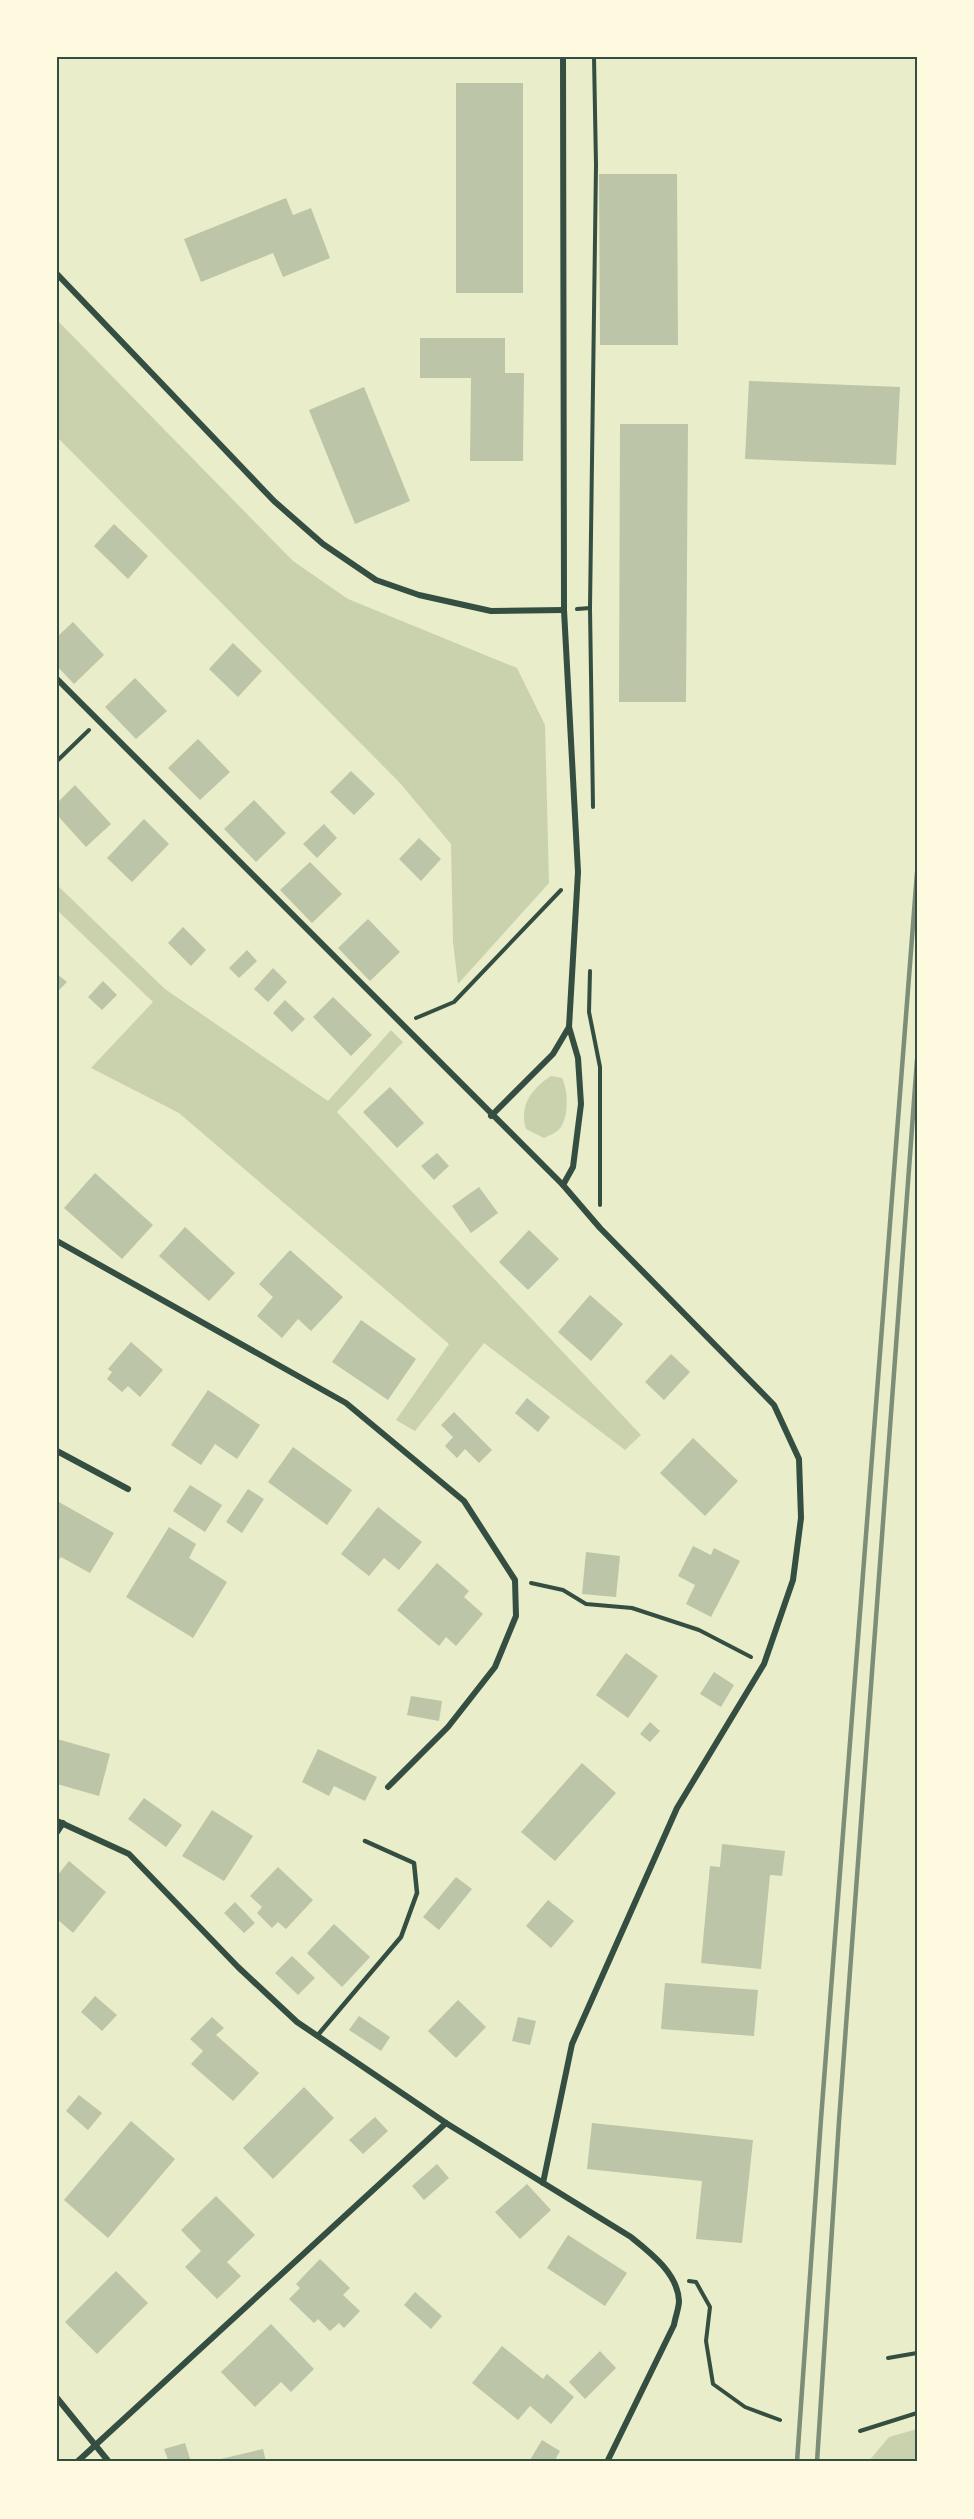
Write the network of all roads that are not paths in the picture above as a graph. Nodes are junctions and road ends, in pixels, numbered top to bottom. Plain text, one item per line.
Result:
1 (563, 57) edge
2 (57, 274) edge
3 (564, 610) junction
4 (57, 679) edge
5 (569, 1027) junction
6 (491, 1116) junction
7 (563, 1185) junction
8 (57, 1241) edge
9 (57, 1451) edge
10 (128, 1489) dead end
11 (388, 1787) dead end
12 (60, 1822) edge
13 (57, 1832) edge
14 (365, 1841) dead end
15 (316, 2036) junction
16 (446, 2123) junction
17 (543, 2183) junction
18 (57, 2398) edge
19 (96, 2445) junction
20 (77, 2462) edge
21 (109, 2462) edge
22 (607, 2462) edge

1 - 3 street
2 - 3 street
3 - 5 street
4 - 6 street
5 - 6 street
5 - 7 street
6 - 7 street
7 - 17 street
8 - 11 street
9 - 10 street
12 - 13 street
12 - 15 street
14 - 15 lane
15 - 16 street
16 - 17 street
16 - 19 street
17 - 22 street
18 - 19 street
19 - 20 street
19 - 21 street

